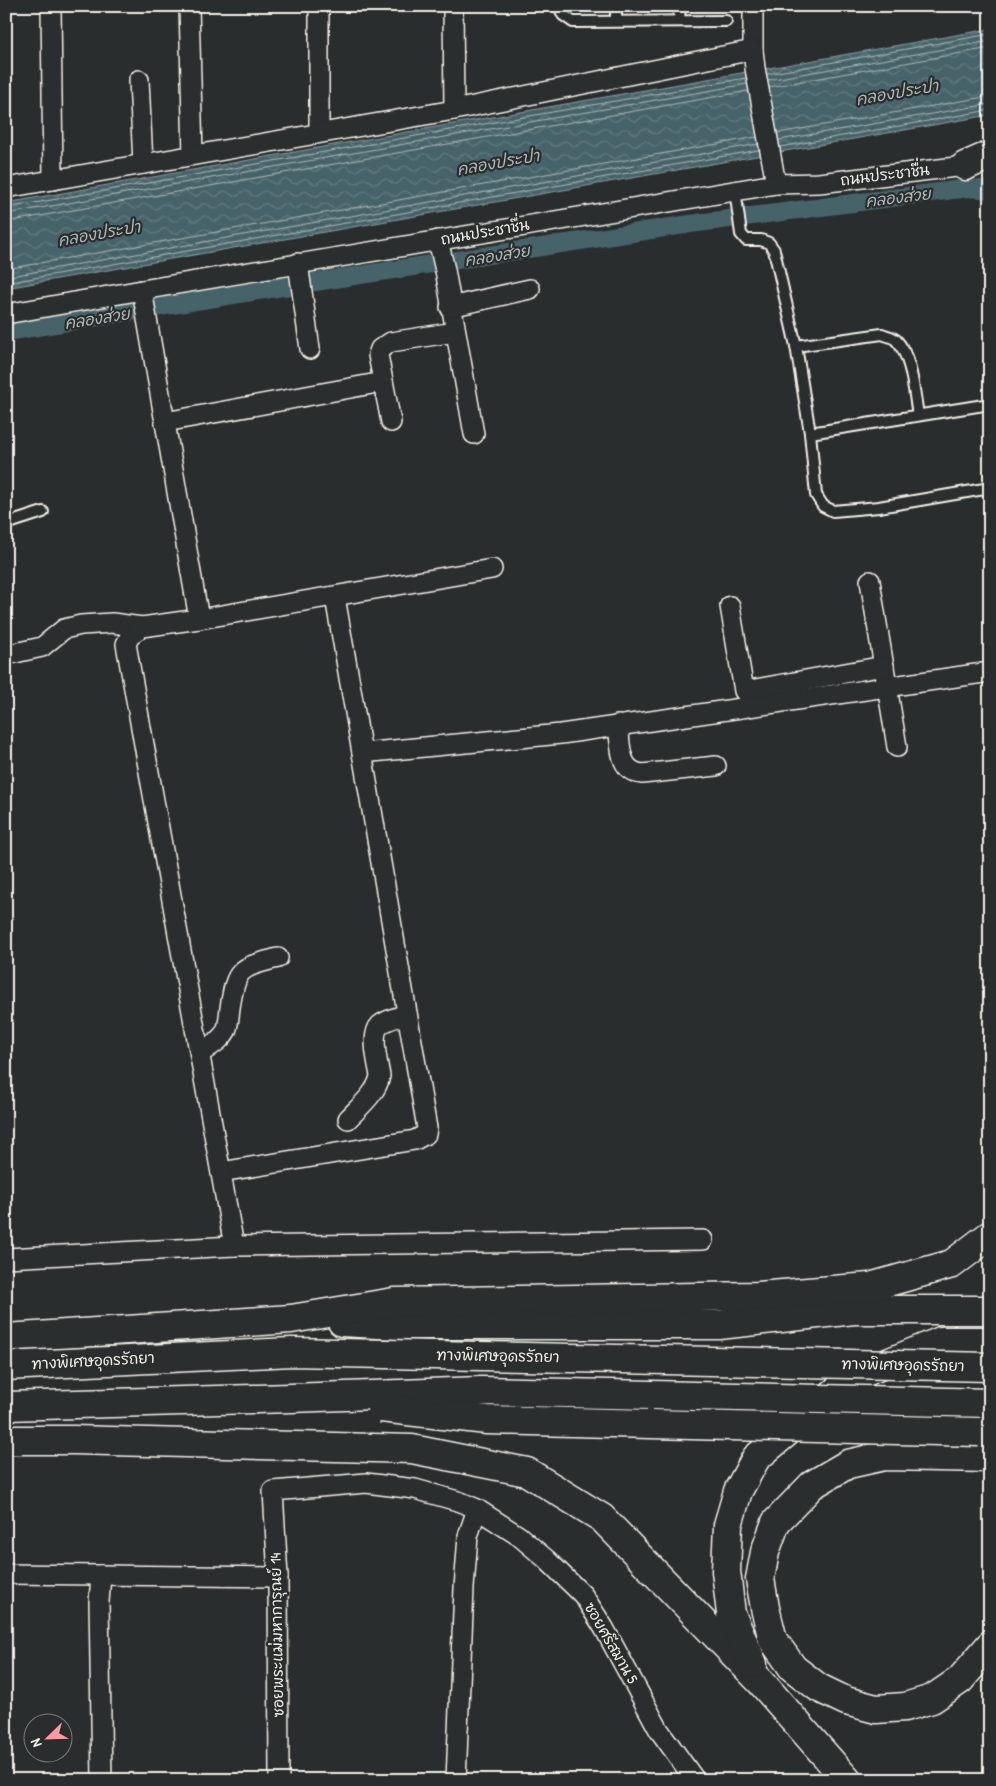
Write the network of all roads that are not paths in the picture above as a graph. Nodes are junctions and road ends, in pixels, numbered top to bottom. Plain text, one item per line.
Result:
1 (51, 6) edge
2 (189, 6) edge
3 (319, 6) edge
4 (453, 6) edge
5 (559, 6) edge
6 (616, 6) edge
7 (680, 6) edge
8 (753, 6) edge
9 (616, 21) junction
10 (679, 21) junction
11 (726, 21) dead end
12 (754, 59) junction
13 (140, 80) dead end
14 (454, 110) junction
15 (319, 132) junction
16 (194, 155) junction
17 (990, 155) edge
18 (143, 164) junction
19 (977, 164) edge
20 (990, 177) edge
21 (52, 180) junction
22 (776, 184) junction
23 (6, 188) edge
24 (736, 199) junction
25 (441, 254) junction
26 (300, 277) junction
27 (530, 289) dead end
28 (144, 303) junction
29 (450, 307) junction
30 (6, 314) edge
31 (455, 332) junction
32 (796, 346) junction
33 (310, 349) dead end
34 (384, 382) junction
35 (990, 404) edge
36 (918, 415) junction
37 (165, 422) junction
38 (390, 422) dead end
39 (810, 433) junction
40 (474, 434) dead end
41 (990, 488) edge
42 (43, 512) dead end
43 (6, 524) edge
44 (492, 569) dead end
45 (870, 581) dead end
46 (335, 597) junction
47 (730, 606) dead end
48 (199, 619) junction
49 (142, 627) junction
50 (6, 655) edge
51 (884, 666) junction
52 (990, 672) edge
53 (888, 687) junction
54 (618, 726) junction
55 (897, 746) dead end
56 (362, 753) junction
57 (716, 766) dead end
58 (278, 958) dead end
59 (407, 1014) junction
60 (200, 1054) junction
61 (348, 1119) dead end
62 (221, 1172) junction
63 (990, 1235) edge
64 (703, 1240) dead end
65 (234, 1246) junction
66 (6, 1258) edge
67 (990, 1310) edge
68 (290, 1319) junction
69 (6, 1338) edge
70 (990, 1341) edge
71 (6, 1366) edge
72 (990, 1367) edge
73 (291, 1398) junction
74 (990, 1403) edge
75 (6, 1406) edge
76 (990, 1432) edge
77 (6, 1440) edge
78 (990, 1458) edge
79 (273, 1491) joint
80 (476, 1509) junction
81 (6, 1574) edge
82 (101, 1575) junction
83 (278, 1577) junction
84 (990, 1645) edge
85 (761, 1682) junction
86 (102, 1780) edge
87 (279, 1780) edge
88 (456, 1780) edge
89 (695, 1780) edge
90 (847, 1780) edge

1 - 21 street
2 - 16 street
3 - 15 street
4 - 14 street
5 - 9 lane
6 - 9 lane
7 - 10 lane
8 - 12 street
9 - 10 lane
10 - 11 lane
12 - 14 street
12 - 22 street
13 - 18 street
14 - 15 street
15 - 16 street
16 - 18 street
17 - 19 main road
18 - 21 street
19 - 20 main road
19 - 22 street, ถนนประชาชื่น
21 - 23 street
22 - 24 street, ถนนประชาชื่น
24 - 25 street, ถนนประชาชื่น
24 - 32 lane
25 - 26 street, ถนนประชาชื่น
25 - 29 street
26 - 28 street, ถนนประชาชื่น
26 - 33 street
27 - 29 street
28 - 30 street, ถนนประชาชื่น
28 - 37 street
29 - 31 street
31 - 34 street
31 - 40 street
32 - 36 lane
32 - 39 lane
34 - 37 street
34 - 38 street
35 - 36 lane
36 - 39 lane
37 - 48 street
39 - 41 lane
42 - 43 lane
44 - 46 street
45 - 51 street
46 - 48 street
46 - 56 street
47 - 51 street
48 - 49 street
49 - 50 street
49 - 60 street
51 - 53 street
52 - 53 street
53 - 54 street
53 - 55 street
54 - 56 street
54 - 57 street
56 - 59 street
58 - 60 street
59 - 61 street
59 - 62 street
60 - 62 street
62 - 65 street
63 - 68 main road
64 - 65 street
65 - 66 street
67 - 68 main road
68 - 69 main road
70 - 85 main road, bridge
71 - 72 main road, ทางพิเศษอุดรรัถยา, bridge
73 - 74 main road, bridge
73 - 75 main road, bridge
73 - 76 main road, bridge
77 - 85 main road
78 - 84 main road
79 - 80 street, ซอยศรีสมาน 5
79 - 83 street, ซอยพระแม่มหาการุณย์ 14
80 - 88 street
80 - 89 street, ซอยศรีสมาน 5
81 - 82 street
82 - 83 street
82 - 86 street
83 - 87 street, ซอยพระแม่มหาการุณย์ 14
85 - 90 main road

